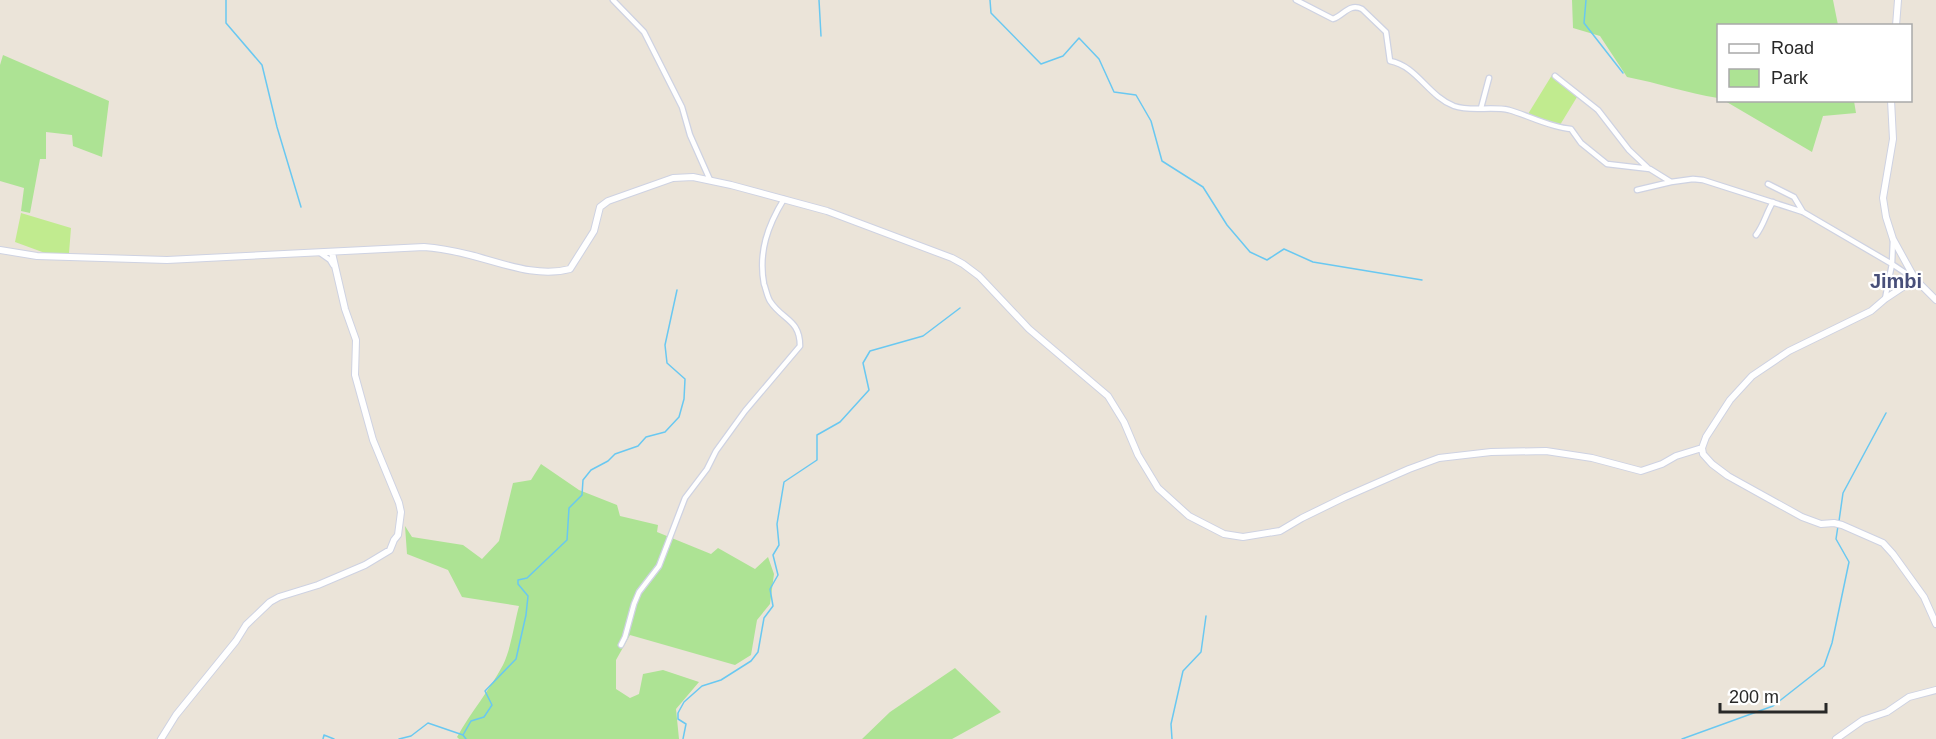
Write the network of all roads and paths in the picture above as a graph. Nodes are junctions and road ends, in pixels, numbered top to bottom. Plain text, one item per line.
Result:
1 (612, 0) edge
2 (1296, 0) edge
3 (1898, 0) edge
4 (1896, 24) edge
5 (1555, 76) dead end
6 (1488, 78) dead end
7 (1891, 102) edge
8 (1481, 108) junction
9 (1650, 170) junction
10 (710, 180) junction
11 (1671, 182) junction
12 (1768, 184) dead end
13 (1637, 190) dead end
14 (784, 199) junction
15 (1773, 202) junction
16 (1803, 212) junction
17 (1756, 235) dead end
18 (1893, 239) junction
19 (0, 250) edge
20 (320, 253) junction
21 (332, 253) junction
22 (1892, 264) junction
23 (336, 266) junction
24 (1915, 279) junction
25 (1885, 299) junction
26 (1936, 300) edge
27 (1702, 448) junction
28 (1936, 624) edge
29 (621, 645) dead end
30 (1936, 690) edge
31 (161, 739) edge
32 (1836, 739) edge

1 - 10 street
2 - 8 street
3 - 4 street
5 - 9 street
6 - 8 street
7 - 18 street
8 - 9 street
9 - 11 street
10 - 14 street
10 - 21 street
11 - 13 street
11 - 15 street
12 - 16 street
14 - 27 street
14 - 29 street
15 - 16 street
15 - 17 street
16 - 22 street
18 - 22 street
18 - 24 street
19 - 20 street
20 - 21 street
20 - 23 street
21 - 23 street
22 - 24 street
22 - 25 street
23 - 31 street
24 - 25 street
24 - 26 street
25 - 27 street
27 - 28 street
30 - 32 street

